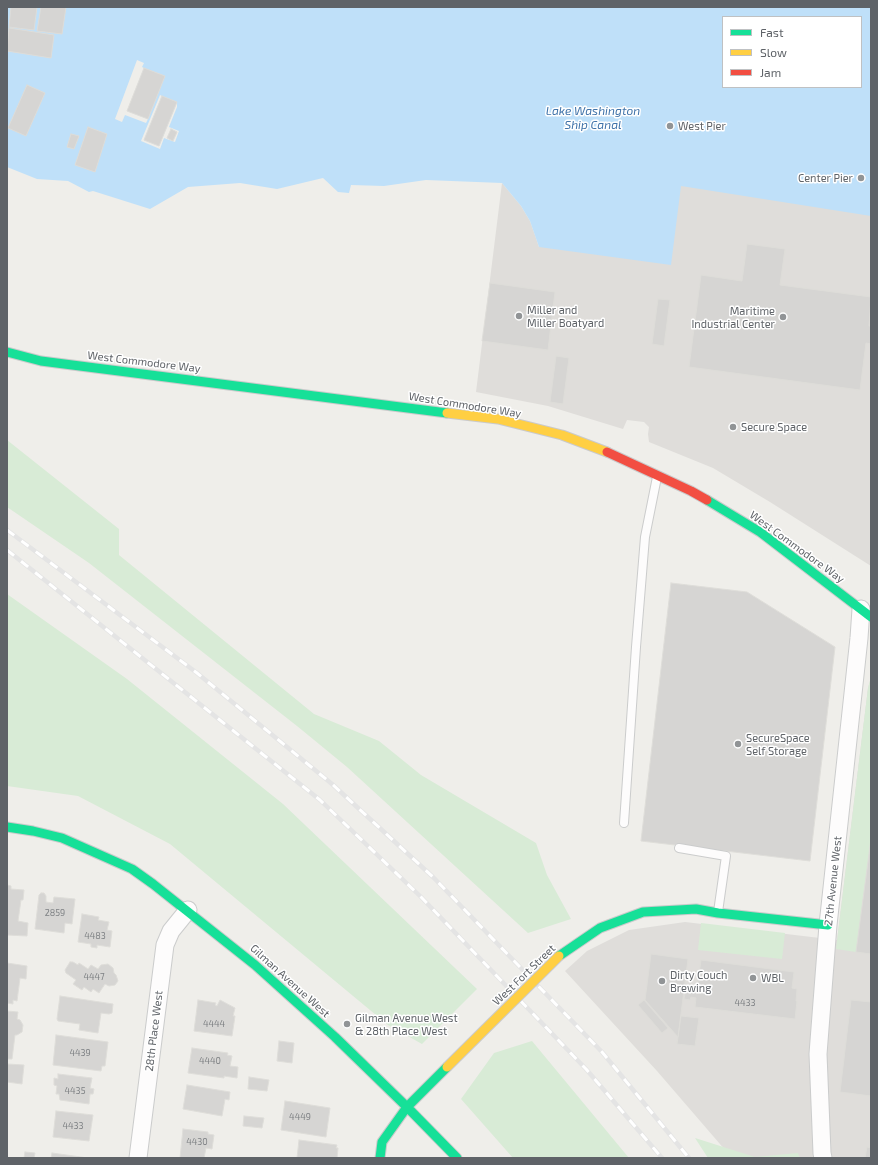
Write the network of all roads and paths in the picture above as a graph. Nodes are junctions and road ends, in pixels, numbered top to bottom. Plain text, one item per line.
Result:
1 (7, 352) edge
2 (657, 476) junction
3 (866, 613) edge
4 (624, 822) dead end
5 (7, 827) edge
6 (678, 848) dead end
7 (188, 910) junction
8 (718, 913) junction
9 (828, 925) junction
10 (407, 1107) junction
11 (822, 1155) edge
12 (138, 1158) edge
13 (380, 1158) edge
14 (457, 1158) edge

1 - 2 street, West Commodore Way
2 - 3 street, West Commodore Way
2 - 4 lane
3 - 9 street, 27th Avenue West
5 - 7 street, Gilman Avenue West
6 - 8 lane
7 - 10 street, Gilman Avenue West
7 - 12 street, 28th Place West
8 - 9 street, West Fort Street
8 - 10 street, West Fort Street, bridge
9 - 11 street, 27th Avenue West
10 - 13 street, West Fort Street
10 - 14 street, Gilman Avenue West

